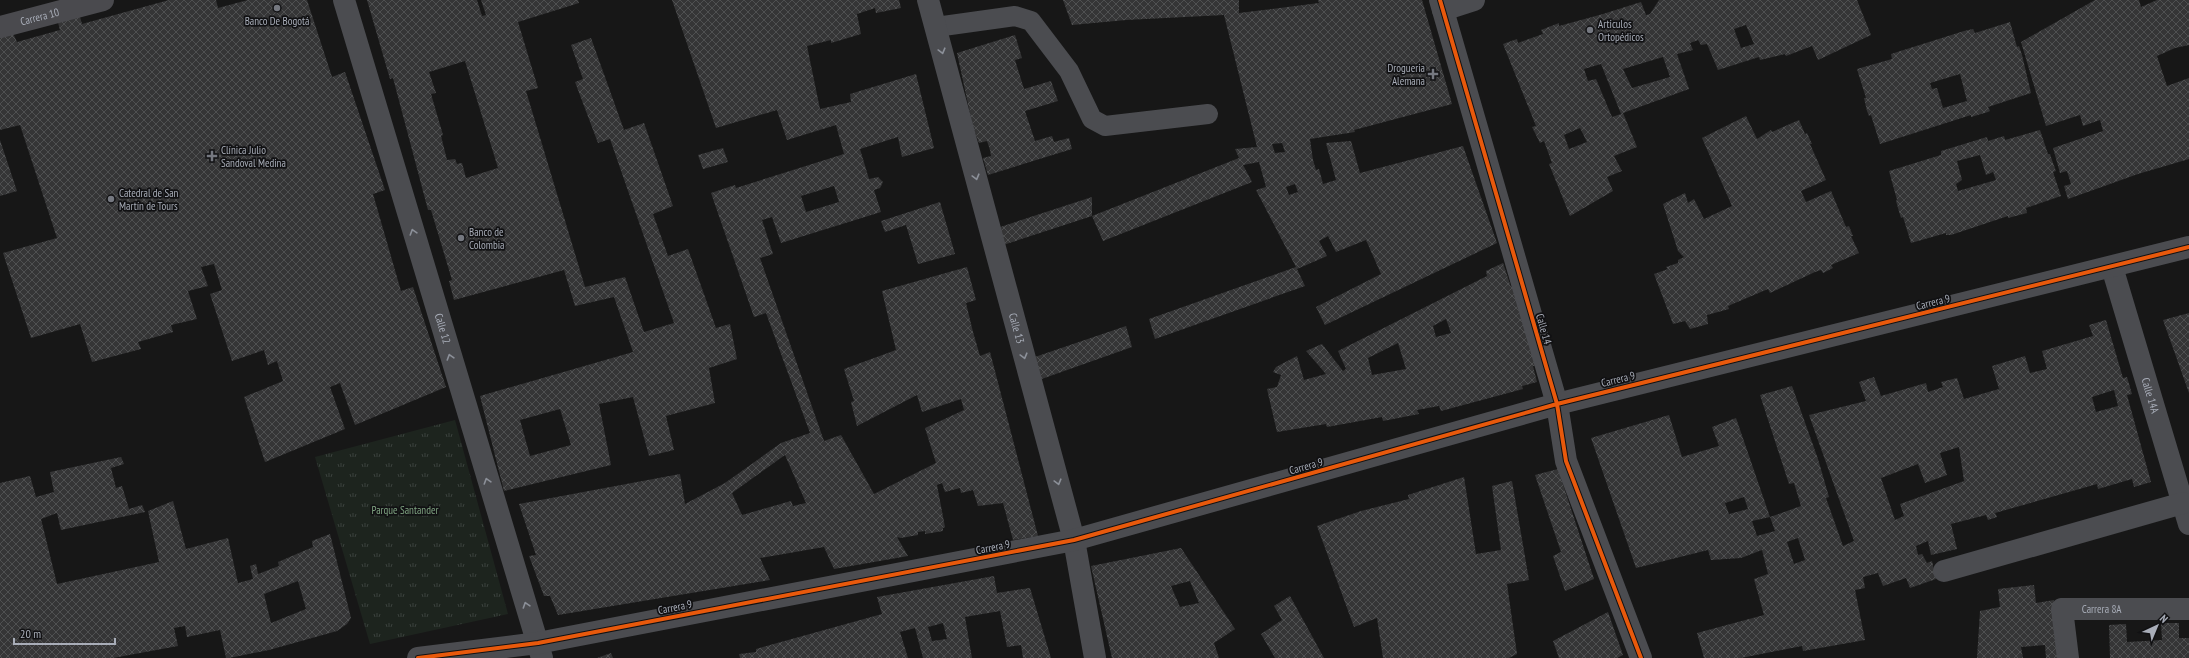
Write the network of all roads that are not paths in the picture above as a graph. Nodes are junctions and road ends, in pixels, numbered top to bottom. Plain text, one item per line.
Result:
1 (103, 0) edge
2 (344, 0) edge
3 (928, 0) edge
4 (1474, 0) edge
5 (1442, 5) edge
6 (934, 22) junction
7 (0, 27) edge
8 (1208, 114) dead end
9 (2189, 247) edge
10 (2112, 267) junction
11 (1557, 404) junction
12 (2183, 503) junction
13 (2189, 524) edge
14 (1074, 540) junction
15 (1944, 571) dead end
16 (2189, 609) edge
17 (540, 650) edge
18 (418, 658) edge
19 (1095, 658) edge
20 (1641, 658) edge
21 (2068, 658) edge

1 - 7 street, Carrera 10
17 -> 2 street, Calle 12
3 - 6 street, Calle 13
4 - 5 street
5 - 11 street, Calle 14
6 - 8 lane
6 -> 14 street, Calle 13
9 - 10 street, Carrera 9
10 - 11 street, Carrera 9
10 - 12 street, Calle 14A
11 - 14 street, Carrera 9
11 - 20 street, Calle 14
12 - 13 street, Calle 14A
12 - 15 street
14 - 17 street, Carrera 9
14 - 19 street, Calle 13
16 - 21 street, Carrera 8A
17 - 18 street, Carrera 9

